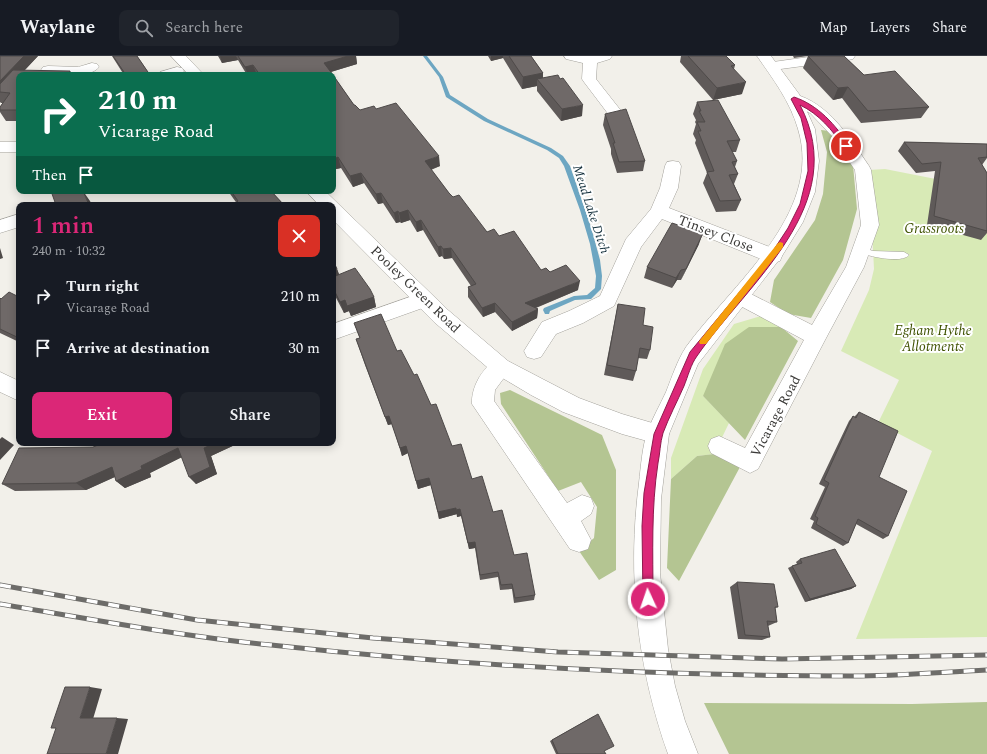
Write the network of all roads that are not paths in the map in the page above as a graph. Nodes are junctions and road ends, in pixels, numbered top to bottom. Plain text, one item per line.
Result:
1 (60, 56) edge
2 (178, 56) edge
3 (571, 56) edge
4 (605, 56) edge
5 (850, 60) edge
6 (590, 61) junction
7 (768, 61) edge
8 (91, 66) edge
9 (43, 72) edge
10 (194, 72) edge
11 (794, 99) junction
12 (614, 112) edge
13 (0, 147) edge
14 (16, 147) edge
15 (673, 166) dead end
16 (318, 194) edge
17 (326, 202) edge
18 (659, 211) junction
19 (336, 212) edge
20 (16, 221) edge
21 (0, 227) edge
22 (861, 250) junction
23 (904, 255) dead end
24 (773, 256) junction
25 (740, 297) junction
26 (424, 300) junction
27 (336, 331) edge
28 (816, 337) junction
29 (534, 351) dead end
30 (500, 367) junction
31 (0, 381) edge
32 (16, 390) edge
33 (658, 434) junction
34 (719, 446) dead end
35 (578, 540) dead end
36 (683, 754) edge

1 - 9 street
2 - 10 street
3 - 6 street
4 - 6 street
5 - 7 street
6 - 12 street
7 - 11 street, Vicarage Road
8 - 9 street
11 - 22 street, Vicarage Road
11 - 24 street, Vicarage Road
13 - 14 street
15 - 18 street, Tinsey Close
16 - 17 street
18 - 24 street, Tinsey Close
18 - 29 street, Tinsey Close
19 - 26 street, Pooley Green Road
20 - 21 street
22 - 23 lane
22 - 28 street, Vicarage Road
24 - 25 street, Vicarage Road
25 - 28 street
25 - 33 street, Vicarage Road
26 - 27 street
26 - 30 street, Pooley Green Road
28 - 34 street, Vicarage Road
30 - 33 street, Pooley Green Road
30 - 35 street
31 - 32 street
33 - 36 street, Vicarage Road

